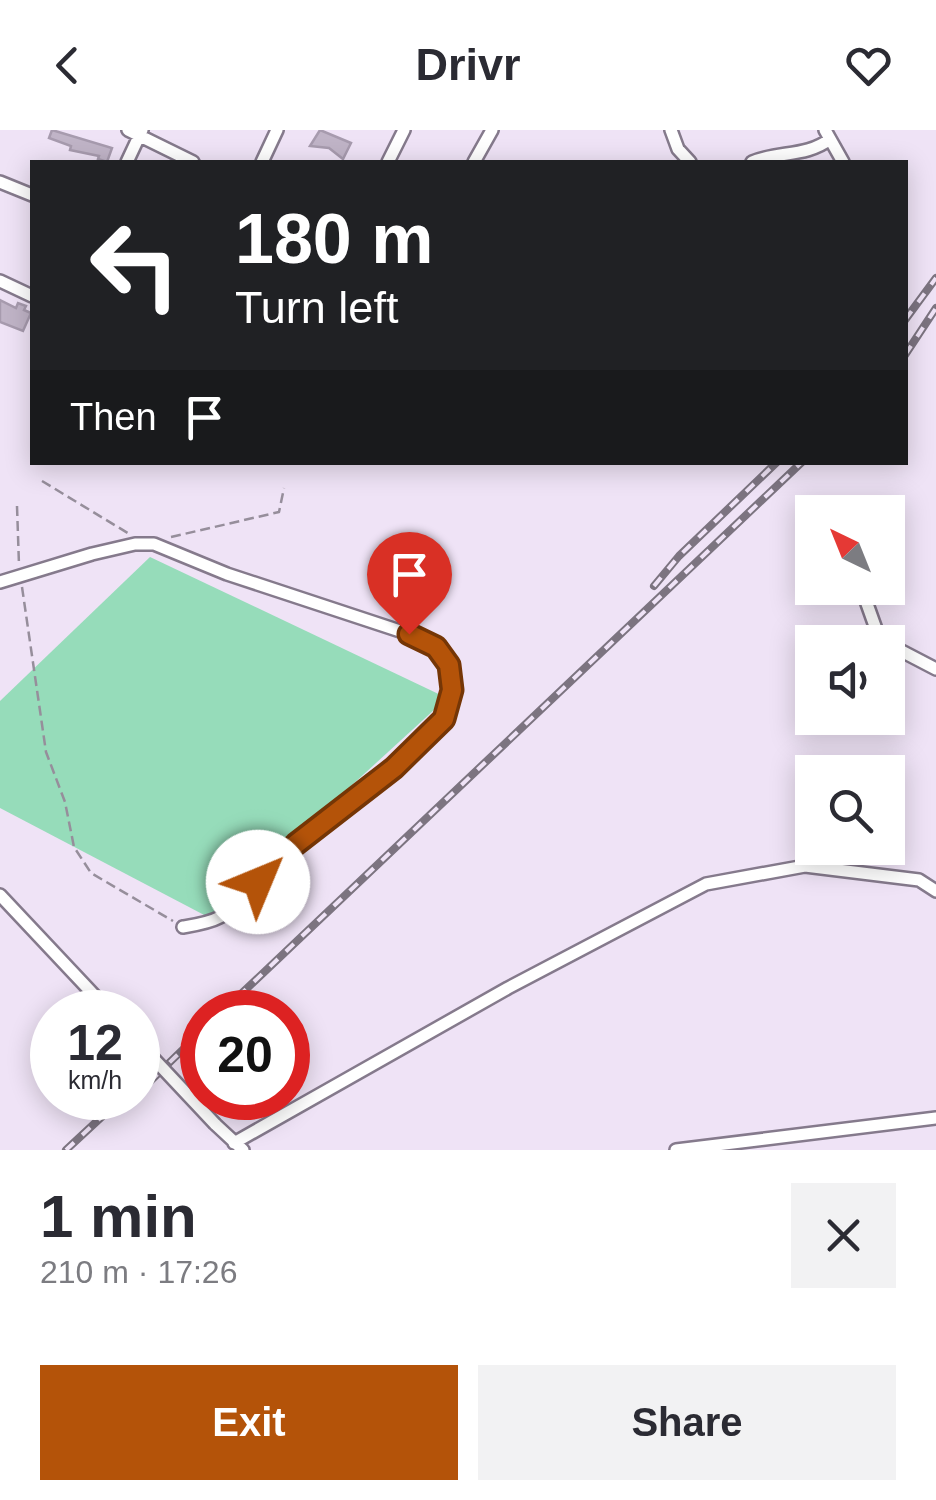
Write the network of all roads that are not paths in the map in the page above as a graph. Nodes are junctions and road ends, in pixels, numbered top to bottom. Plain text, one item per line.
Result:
1 (278, 130) edge
2 (404, 130) edge
3 (492, 130) edge
4 (671, 130) edge
5 (137, 132) edge
6 (827, 134) edge
7 (128, 160) edge
8 (188, 160) edge
9 (263, 160) edge
10 (389, 160) edge
11 (475, 160) edge
12 (688, 160) edge
13 (759, 160) edge
14 (842, 160) edge
15 (0, 182) edge
16 (30, 195) edge
17 (0, 281) edge
18 (30, 295) edge
19 (0, 582) edge
20 (905, 653) edge
21 (936, 670) edge
22 (936, 891) edge
23 (0, 895) edge
24 (183, 927) road end
25 (89, 990) edge
26 (160, 1065) edge
27 (936, 1118) edge
28 (238, 1146) edge
29 (676, 1150) edge

1 - 9 street
2 - 10 street
3 - 11 street
4 - 12 street
5 - 7 street
5 - 8 street
6 - 13 street
6 - 14 street
15 - 16 street
17 - 18 street
19 - 24 street
20 - 21 street
22 - 28 street
23 - 25 street
26 - 28 street, bridge
27 - 29 street

